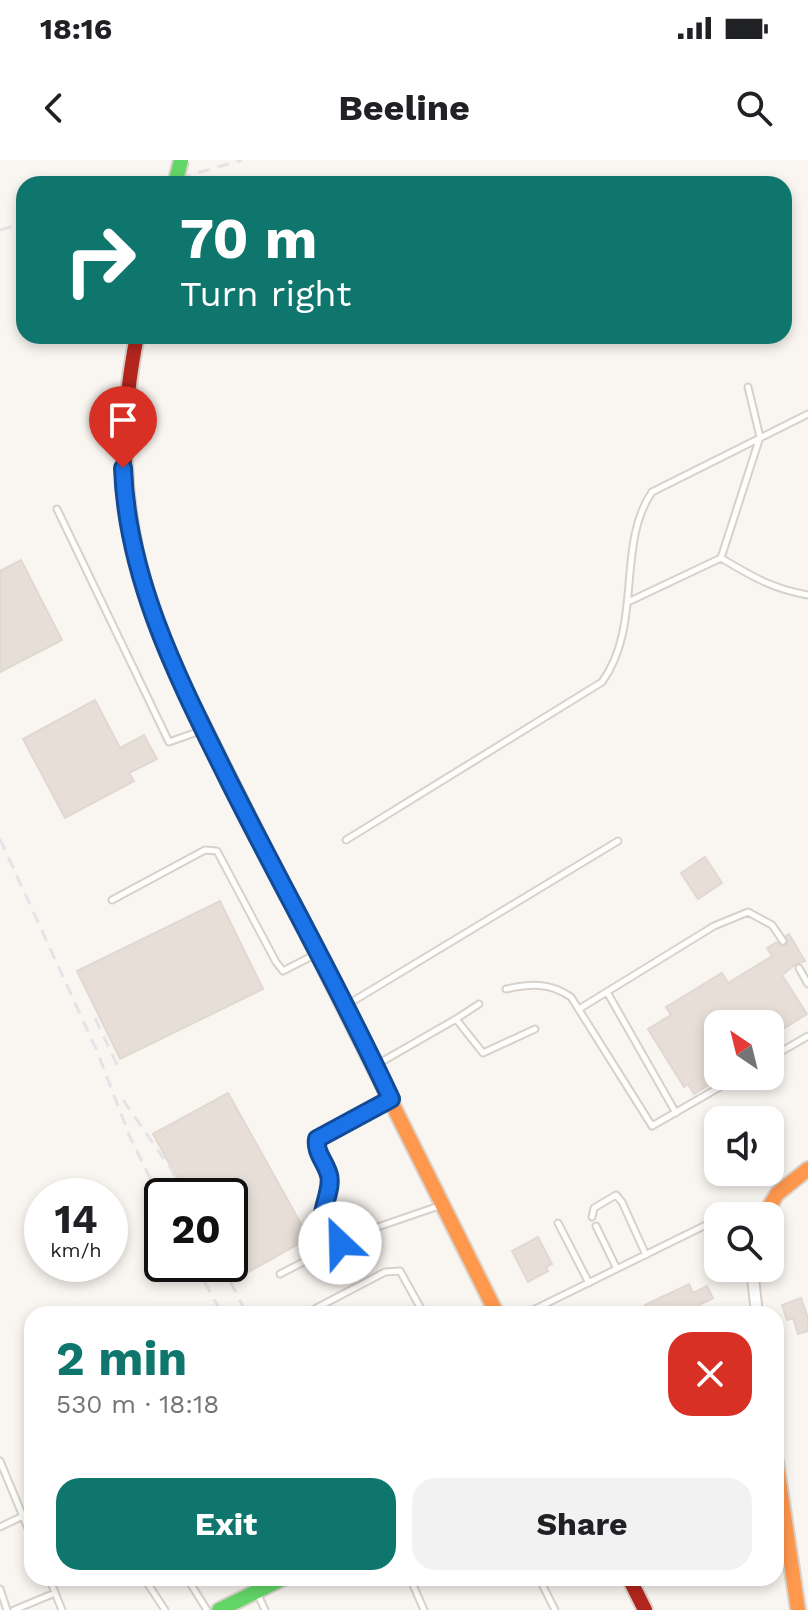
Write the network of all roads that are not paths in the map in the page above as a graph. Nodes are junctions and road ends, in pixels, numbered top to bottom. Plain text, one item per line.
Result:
1 (135, 344) edge
2 (748, 387) dead end
3 (808, 414) edge
4 (760, 437) junction
5 (57, 509) dead end
6 (721, 558) junction
7 (808, 595) edge
8 (627, 602) junction
9 (204, 730) junction
10 (346, 840) dead end
11 (618, 841) dead end
12 (112, 900) dead end
13 (783, 941) dead end
14 (317, 953) junction
15 (799, 968) dead end
16 (808, 984) edge
17 (506, 989) dead end
18 (607, 992) junction
19 (479, 1004) dead end
20 (344, 1007) junction
21 (579, 1009) junction
22 (456, 1019) junction
23 (535, 1029) dead end
24 (808, 1036) edge
25 (784, 1050) edge
26 (375, 1066) junction
27 (715, 1090) edge
28 (391, 1099) junction
29 (676, 1113) junction
30 (808, 1169) edge
31 (772, 1202) edge
32 (443, 1205) junction
33 (592, 1217) dead end
34 (558, 1223) dead end
35 (596, 1226) dead end
36 (704, 1226) edge
37 (340, 1243) junction
38 (646, 1255) junction
39 (617, 1269) junction
40 (280, 1274) dead end
41 (754, 1282) edge
42 (589, 1283) junction
43 (320, 1306) edge
44 (420, 1306) edge
45 (493, 1306) edge
46 (542, 1306) edge
47 (756, 1306) edge
48 (0, 1461) edge
49 (23, 1516) joint
50 (0, 1527) edge
51 (784, 1539) edge
52 (52, 1586) edge
53 (149, 1586) edge
54 (192, 1586) edge
55 (268, 1586) edge
56 (414, 1586) edge
57 (543, 1586) edge
58 (633, 1586) edge
59 (0, 1589) edge
60 (256, 1592) junction
61 (55, 1593) junction
62 (7, 1610) edge
63 (14, 1610) edge
64 (62, 1610) edge
65 (165, 1610) edge
66 (207, 1610) edge
67 (219, 1610) edge
68 (265, 1610) edge
69 (424, 1610) edge
70 (555, 1610) edge
71 (645, 1610) edge
72 (798, 1610) edge

1 - 9 main road
2 - 4 lane
3 - 4 lane
4 - 6 lane
4 - 8 lane
5 - 9 lane
6 - 7 lane
6 - 8 lane
8 - 10 lane
9 - 14 main road
11 - 20 lane
12 - 14 lane
13 - 18 lane
14 - 20 main road
15 - 16 lane
17 - 21 lane
18 - 21 lane
18 - 29 lane
19 - 22 lane
20 - 26 main road
21 - 29 lane
22 - 23 lane
22 - 26 lane
24 - 25 lane
26 - 28 main road
27 - 29 lane
28 - 32 main road
28 - 37 lane
30 - 31 main road
32 - 37 lane
32 - 45 main road
33 - 38 lane
34 - 42 lane
35 - 39 lane
36 - 38 lane
37 - 40 lane
38 - 39 lane
39 - 42 lane
41 - 47 street
42 - 46 lane
43 - 44 lane
48 - 49 lane
49 - 50 lane
51 - 72 main road
52 - 61 lane
53 - 65 lane
54 - 66 lane
55 - 60 main road
56 - 69 lane
57 - 70 lane
58 - 71 main road
59 - 62 lane
60 - 67 main road
60 - 68 lane
61 - 63 lane
61 - 64 lane

